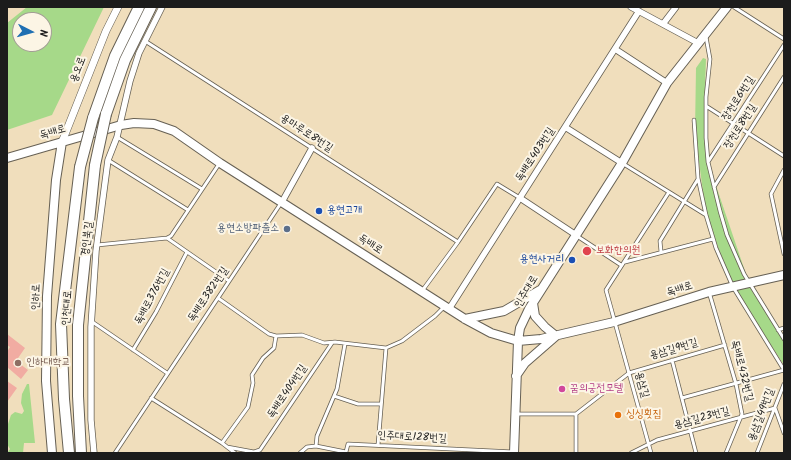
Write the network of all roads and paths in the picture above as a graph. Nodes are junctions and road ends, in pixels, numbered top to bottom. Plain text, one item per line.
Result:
1 (118, 7) edge
2 (139, 7) edge
3 (152, 7) edge
4 (162, 7) edge
5 (631, 7) edge
6 (676, 7) edge
7 (727, 7) edge
8 (734, 7) edge
9 (639, 12) junction
10 (663, 24) junction
11 (705, 34) junction
12 (784, 39) edge
13 (145, 41) junction
14 (698, 43) junction
15 (784, 45) edge
16 (615, 49) junction
17 (784, 77) edge
18 (667, 83) junction
19 (706, 106) junction
20 (694, 120) dead end
21 (733, 124) junction
22 (118, 126) junction
23 (565, 127) junction
24 (748, 133) junction
25 (117, 137) junction
26 (62, 142) junction
27 (312, 148) junction
28 (784, 156) edge
29 (7, 158) edge
30 (108, 160) junction
31 (708, 162) junction
32 (220, 163) junction
33 (622, 163) junction
34 (784, 170) edge
35 (698, 178) junction
36 (714, 187) junction
37 (202, 189) junction
38 (669, 192) junction
39 (520, 198) junction
40 (684, 201) junction
41 (282, 202) junction
42 (188, 210) junction
43 (706, 215) junction
44 (576, 235) junction
45 (167, 238) junction
46 (713, 239) junction
47 (458, 242) junction
48 (97, 246) junction
49 (187, 252) junction
50 (661, 252) junction
51 (784, 254) edge
52 (625, 262) junction
53 (621, 264) junction
54 (784, 275) edge
55 (229, 281) junction
56 (749, 283) junction
57 (733, 286) junction
58 (541, 290) junction
59 (421, 291) junction
60 (709, 292) junction
61 (218, 298) junction
62 (533, 303) junction
63 (447, 307) junction
64 (465, 319) junction
65 (91, 321) junction
66 (614, 322) junction
67 (784, 328) edge
68 (778, 330) junction
69 (276, 336) junction
70 (556, 336) junction
71 (784, 339) edge
72 (518, 341) junction
73 (332, 343) junction
74 (345, 344) junction
75 (725, 346) junction
76 (386, 348) junction
77 (132, 350) junction
78 (672, 360) junction
79 (784, 370) edge
80 (167, 373) junction
81 (629, 373) junction
82 (516, 376) junction
83 (736, 384) junction
84 (784, 384) edge
85 (334, 396) junction
86 (151, 398) junction
87 (682, 398) junction
88 (381, 404) junction
89 (775, 408) junction
90 (515, 414) junction
91 (576, 414) junction
92 (741, 417) junction
93 (690, 431) junction
94 (784, 433) edge
95 (222, 443) junction
96 (648, 444) junction
97 (378, 445) junction
98 (316, 446) junction
99 (227, 447) junction
100 (52, 453) edge
101 (69, 453) edge
102 (81, 453) edge
103 (94, 453) edge
104 (115, 453) edge
105 (234, 453) edge
106 (300, 453) edge
107 (346, 453) edge
108 (514, 453) edge
109 (576, 453) edge
110 (631, 453) edge
111 (651, 453) edge
112 (696, 453) edge
113 (726, 453) edge
114 (757, 453) edge

1 - 26 street, 용오로
2 - 101 highway, 인천대로, bridge
3 - 102 highway, 인천대로, bridge
4 - 13 street, 경인북길
5 - 9 street
6 - 10 street
7 - 11 main road, 인주대로
8 - 12 lane
9 - 10 street
9 - 16 street, 독배로403번길
10 - 14 street
11 - 14 main road, 인주대로
11 - 19 lane
13 - 22 street, 경인북길
13 - 27 lane, 용마루로8번길
14 - 18 main road, 인주대로
15 - 21 lane, 장천로6번길
16 - 18 street
16 - 23 street, 독배로403번길
17 - 24 lane, 장천로8번길
18 - 33 main road, 인주대로
19 - 21 lane
19 - 31 lane
20 - 35 lane
21 - 24 lane
21 - 31 lane, 장천로6번길
22 - 25 street, 경인북길
22 - 26 main road, 독배로
22 - 32 main road, 독배로
23 - 33 street
23 - 39 street, 독배로403번길
24 - 28 lane
24 - 36 lane, 장천로8번길
25 - 30 street, 경인북길
25 - 37 lane
26 - 29 main road, 독배로
26 - 100 main road, 인하로
27 - 41 street
27 - 47 lane, 용마루로8번길
30 - 42 lane
30 - 48 street, 경인북길
31 - 36 lane
32 - 37 lane
32 - 41 main road, 독배로
33 - 38 lane
33 - 44 main road, 인주대로
34 - 51 lane
35 - 40 lane
35 - 43 lane
36 - 56 lane
37 - 42 lane
38 - 40 lane
38 - 52 lane
39 - 44 street
39 - 47 lane
39 - 63 street, 독배로403번길
40 - 43 lane
40 - 50 lane
41 - 55 lane, 독배로382번길
41 - 59 main road, 독배로
42 - 45 lane
43 - 46 lane
44 - 53 lane
44 - 58 main road, 인주대로
45 - 48 lane
45 - 49 lane
46 - 50 lane
46 - 57 lane
47 - 59 lane
48 - 65 street, 경인북길
49 - 55 lane
49 - 77 lane, 독배로376번길
50 - 52 lane
52 - 53 lane
53 - 66 lane, 용삼길
54 - 56 main road, 독배로
55 - 61 lane, 독배로382번길
56 - 57 main road, 독배로
56 - 68 lane
57 - 60 main road, 독배로
57 - 79 lane
58 - 62 main road, 인주대로
58 - 64 main road
59 - 63 main road, 독배로
60 - 66 main road, 독배로
60 - 75 lane, 독배로432번길
61 - 69 lane
61 - 80 lane, 독배로382번길
62 - 70 main road
62 - 72 main road, 인주대로
63 - 64 main road, 독배로
63 - 76 lane
64 - 72 main road, 독배로
65 - 77 lane
65 - 103 street, 경인북길
66 - 70 main road, 독배로
66 - 81 lane, 용삼길
67 - 68 lane
68 - 71 lane
69 - 73 lane
69 - 95 lane
70 - 72 main road, 독배로
70 - 82 main road
72 - 82 main road, 인주대로
73 - 74 lane
73 - 99 lane, 독배로404번길
74 - 76 lane
74 - 85 lane
75 - 78 lane, 용삼길9번길
75 - 83 lane, 독배로432번길
76 - 88 lane
77 - 80 lane
78 - 81 lane, 용삼길9번길
78 - 87 lane
79 - 83 lane
80 - 86 lane, 독배로382번길
81 - 91 lane
81 - 96 lane, 용삼길
82 - 90 main road, 인주대로
83 - 87 lane
83 - 92 lane, 독배로432번길
84 - 89 lane, 용삼길49번길
85 - 88 lane
85 - 98 lane
86 - 95 lane
86 - 104 lane, 독배로382번길
87 - 93 lane
88 - 97 lane
89 - 92 lane, 용삼길23번길
89 - 94 lane
89 - 114 lane, 용삼길49번길
90 - 91 lane
90 - 108 main road, 인주대로
91 - 109 lane
92 - 93 lane, 용삼길23번길
92 - 113 lane, 독배로432번길
93 - 96 lane, 용삼길23번길
93 - 112 lane
95 - 99 lane
96 - 110 lane, 용삼길23번길
96 - 111 lane, 용삼길
97 - 107 lane, 인주대로128번길
97 - 108 lane, 인주대로128번길
98 - 106 lane
98 - 107 lane, 인주대로128번길
99 - 105 lane

